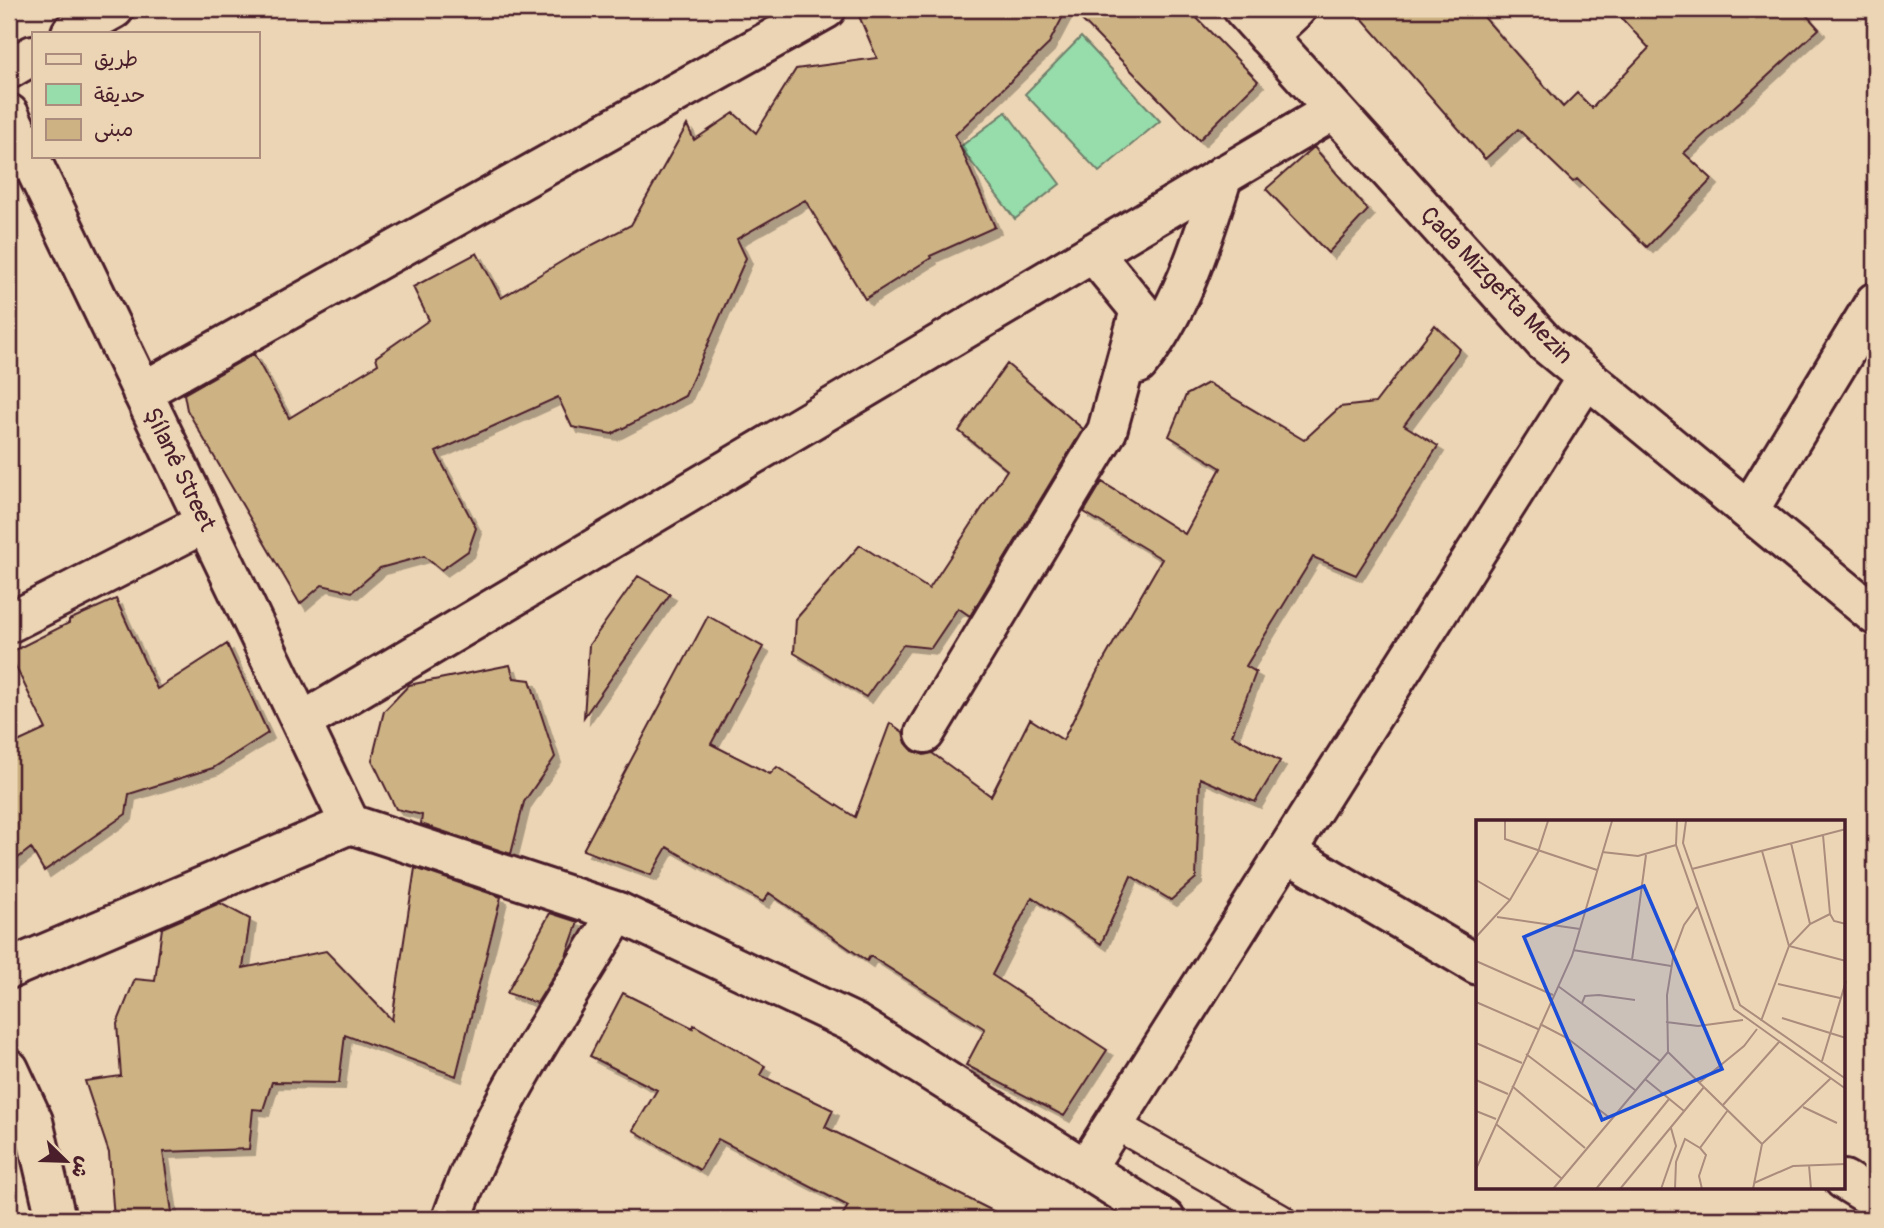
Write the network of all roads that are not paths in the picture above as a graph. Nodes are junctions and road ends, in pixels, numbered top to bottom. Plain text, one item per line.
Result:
1 (114, 9) edge
2 (826, 9) edge
3 (1296, 9) edge
4 (1255, 22) edge
5 (73, 32) edge
6 (32, 56) edge
7 (9, 69) edge
8 (1334, 110) junction
9 (9, 114) edge
10 (1223, 176) junction
11 (1093, 253) junction
12 (1875, 302) edge
13 (1587, 377) junction
14 (1119, 387) junction
15 (142, 392) junction
16 (1749, 510) junction
17 (205, 523) junction
18 (1875, 615) edge
19 (9, 623) edge
20 (302, 722) junction
21 (925, 733) dead end
22 (350, 824) junction
23 (1286, 852) junction
24 (618, 912) junction
25 (1476, 964) edge
26 (9, 969) edge
27 (9, 1069) edge
28 (1114, 1124) junction
29 (1086, 1168) junction
30 (1846, 1181) edge
31 (1875, 1199) edge
32 (56, 1219) edge
33 (452, 1219) edge
34 (1166, 1219) edge
35 (1281, 1219) edge

1 - 5 street
2 - 15 street
3 - 4 street
4 - 8 street, Çada Mizgefta Mezin
6 - 7 street
8 - 10 street
8 - 13 street, Çada Mizgefta Mezin
9 - 15 street, Şílanê Street
10 - 11 street
10 - 14 street
11 - 14 street
11 - 20 street
12 - 16 street
13 - 16 street, Çada Mizgefta Mezin
13 - 23 street
14 - 21 street
15 - 17 street, Şílanê Street
16 - 18 street, Çada Mizgefta Mezin
17 - 19 street
17 - 20 street, Şílanê Street
20 - 22 street, Şílanê Street
22 - 24 street
22 - 26 street
23 - 25 street
23 - 28 street
24 - 29 street
24 - 33 street
27 - 32 street
28 - 29 street
28 - 35 lane
29 - 34 street
30 - 31 street

